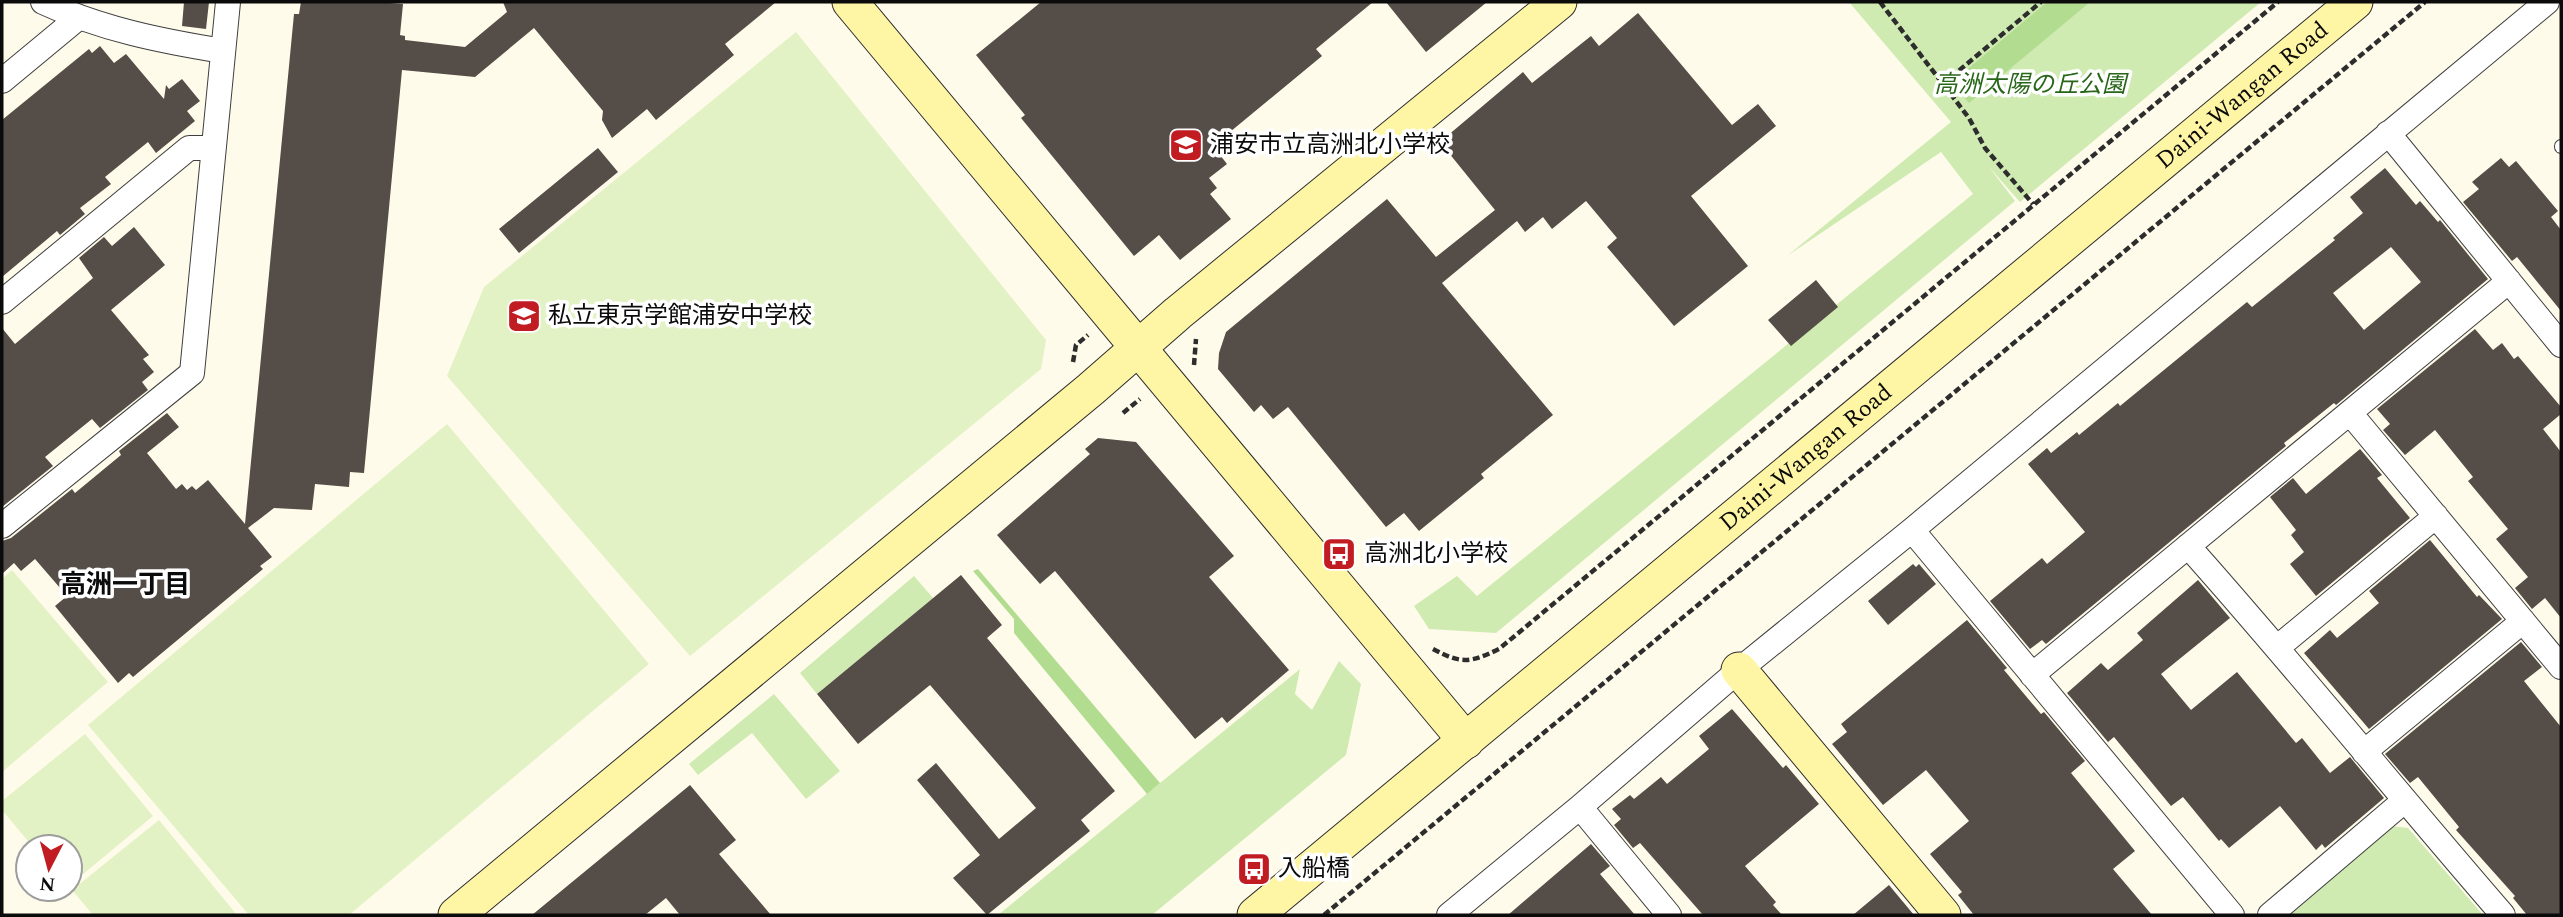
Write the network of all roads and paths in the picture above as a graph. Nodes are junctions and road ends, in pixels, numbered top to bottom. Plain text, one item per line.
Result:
1 (43, 2) edge
2 (228, 2) edge
3 (850, 2) edge
4 (1880, 2) edge
5 (2041, 2) edge
6 (2278, 2) edge
7 (2355, 2) edge
8 (2425, 2) edge
9 (2547, 2) edge
10 (1550, 5) edge
11 (78, 18) junction
12 (223, 51) junction
13 (2, 81) edge
14 (1943, 84) dead end
15 (2388, 133) junction
16 (213, 148) junction
17 (2033, 204) junction
18 (2509, 281) junction
19 (2, 302) edge
20 (1196, 335) dead end
21 (2561, 345) edge
22 (1139, 346) junction
23 (1194, 367) dead end
24 (2350, 413) junction
25 (2436, 516) junction
26 (2, 526) edge
27 (1912, 530) junction
28 (2188, 546) junction
29 (2523, 621) junction
30 (1428, 646) dead end
31 (2278, 647) junction
32 (2561, 667) edge
33 (1740, 670) junction
34 (2032, 676) junction
35 (1466, 741) junction
36 (2364, 752) junction
37 (2404, 801) junction
38 (1580, 807) junction
39 (456, 915) edge
40 (1255, 915) edge
41 (1324, 915) edge
42 (1449, 915) edge
43 (1670, 915) edge
44 (1943, 915) edge
45 (2232, 915) edge
46 (2270, 915) edge
47 (2503, 915) edge

1 - 11 street
2 - 12 street
3 - 22 street
4 - 17 path
5 - 14 path
6 - 17 path
7 - 35 street, Daini-Wangan Road
8 - 41 path
9 - 15 street
10 - 22 street
11 - 12 street
11 - 13 street
12 - 16 street
15 - 18 street
15 - 27 street
16 - 19 street
16 - 26 street
17 - 30 path
18 - 21 street
18 - 24 street
20 - 23 path
22 - 35 street
22 - 39 street
24 - 25 street
24 - 28 street
25 - 29 street
25 - 31 street
27 - 33 street
27 - 34 street
28 - 31 street
28 - 34 street
29 - 32 street
29 - 36 street
31 - 36 street
33 - 38 street
33 - 44 street
34 - 45 street
35 - 40 street, Daini-Wangan Road
36 - 37 street
37 - 46 street
37 - 47 street
38 - 42 street
38 - 43 street

